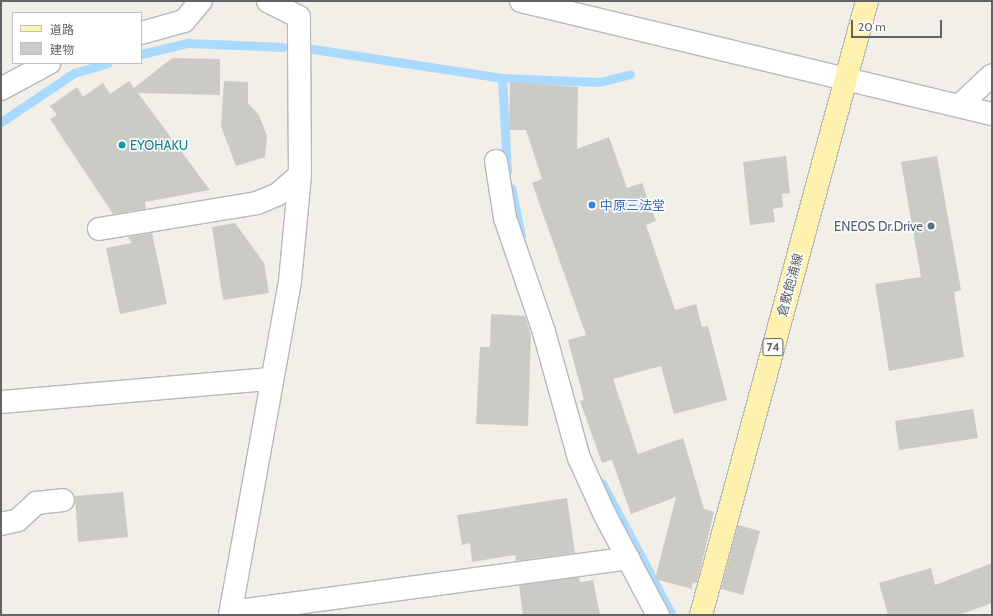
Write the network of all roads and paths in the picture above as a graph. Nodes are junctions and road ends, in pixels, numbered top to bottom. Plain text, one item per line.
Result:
1 (201, 1) edge
2 (268, 1) edge
3 (521, 1) edge
4 (867, 1) edge
5 (142, 33) edge
6 (47, 64) edge
7 (992, 75) edge
8 (846, 79) junction
9 (1, 89) edge
10 (959, 106) junction
11 (992, 114) edge
12 (496, 161) dead end
13 (300, 176) junction
14 (99, 229) dead end
15 (271, 379) junction
16 (1, 402) edge
17 (63, 500) dead end
18 (1, 524) edge
19 (628, 558) junction
20 (230, 614) edge
21 (658, 615) edge
22 (701, 615) edge

1 - 5 street
2 - 13 street
3 - 8 street
4 - 8 main road, 倉敷飽浦線 / 74
6 - 9 street
7 - 10 street
8 - 10 street
8 - 22 main road, 倉敷飽浦線 / 74
10 - 11 street
12 - 19 street
13 - 14 street
13 - 15 street
15 - 16 street
15 - 20 street
17 - 18 street
19 - 20 street
19 - 21 street

